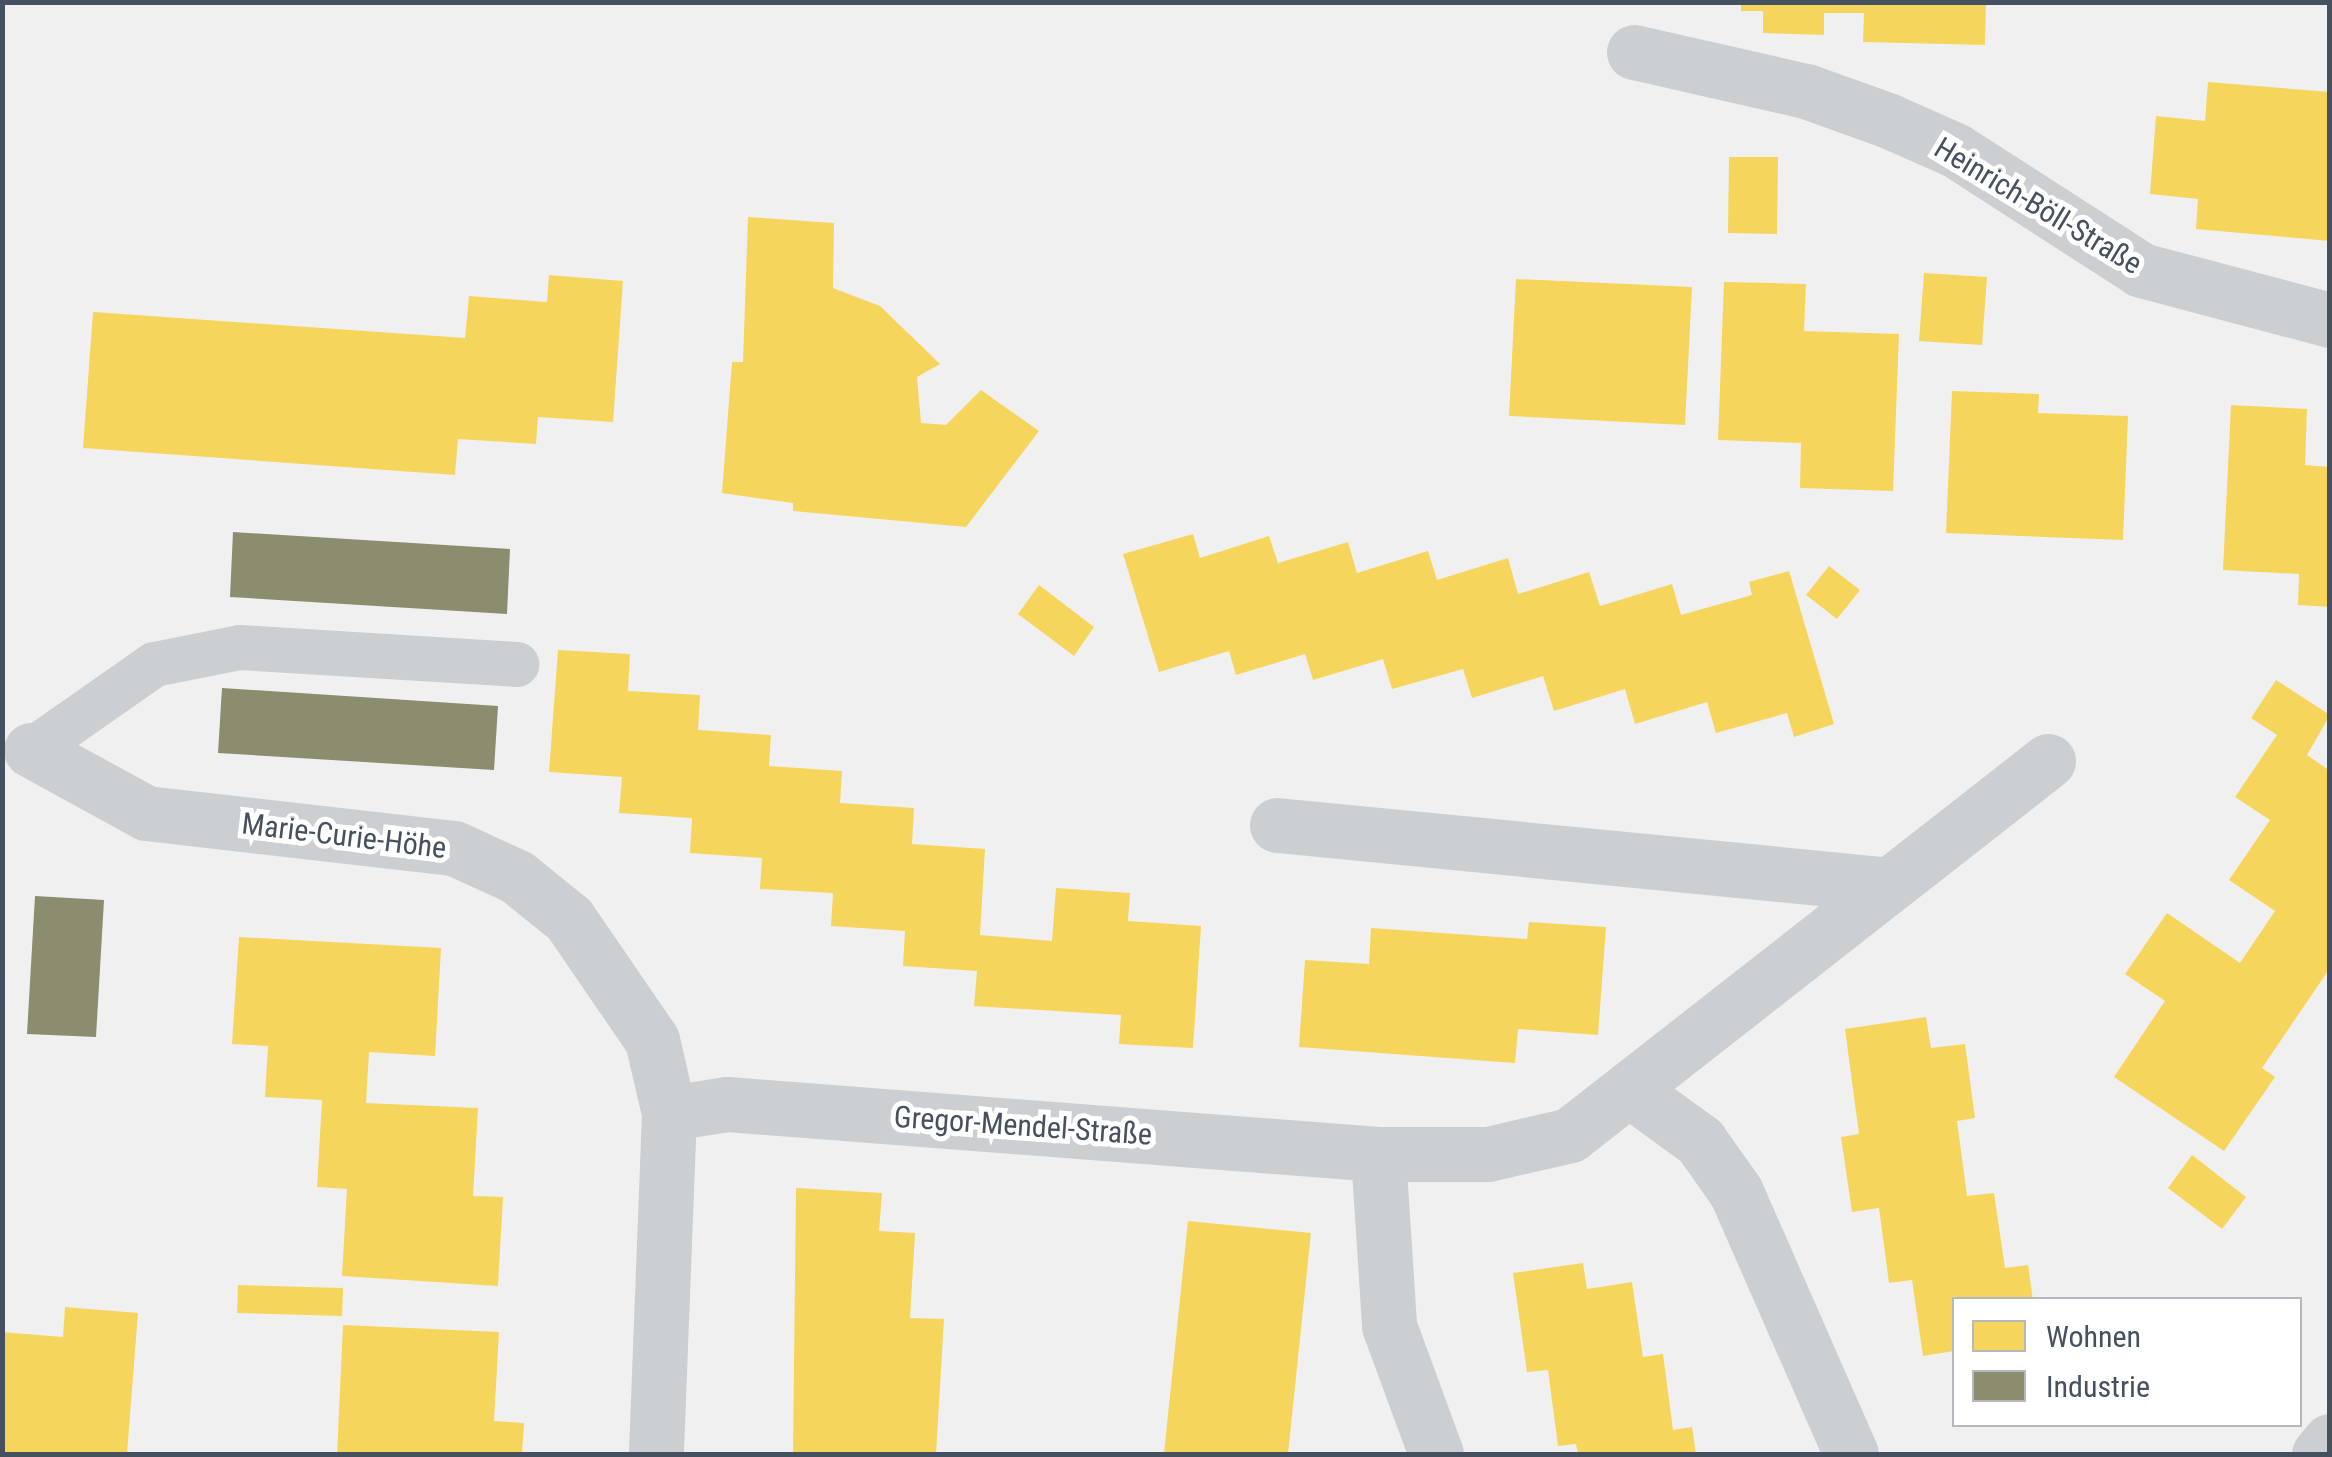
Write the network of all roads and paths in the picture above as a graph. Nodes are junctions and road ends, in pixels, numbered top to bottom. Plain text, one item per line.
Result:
1 (1634, 52) dead end
2 (2330, 320) edge
3 (516, 664) dead end
4 (31, 750) joint
5 (2048, 761) dead end
6 (1278, 825) dead end
7 (1882, 884) junction
8 (1634, 1092) junction
9 (669, 1112) junction
10 (1378, 1154) junction
11 (2330, 1441) edge
12 (656, 1454) edge
13 (1436, 1454) edge
14 (1850, 1454) edge
15 (2320, 1454) edge

1 - 2 street, Heinrich-Böll-Straße
3 - 4 lane
4 - 9 street, Marie-Curie-Höhe
5 - 7 street, Gregor-Mendel-Straße
6 - 7 street
7 - 8 street, Gregor-Mendel-Straße
8 - 10 street, Gregor-Mendel-Straße
8 - 14 street
9 - 10 street, Gregor-Mendel-Straße
9 - 12 street, Marie-Curie-Höhe
10 - 13 street
11 - 15 street

